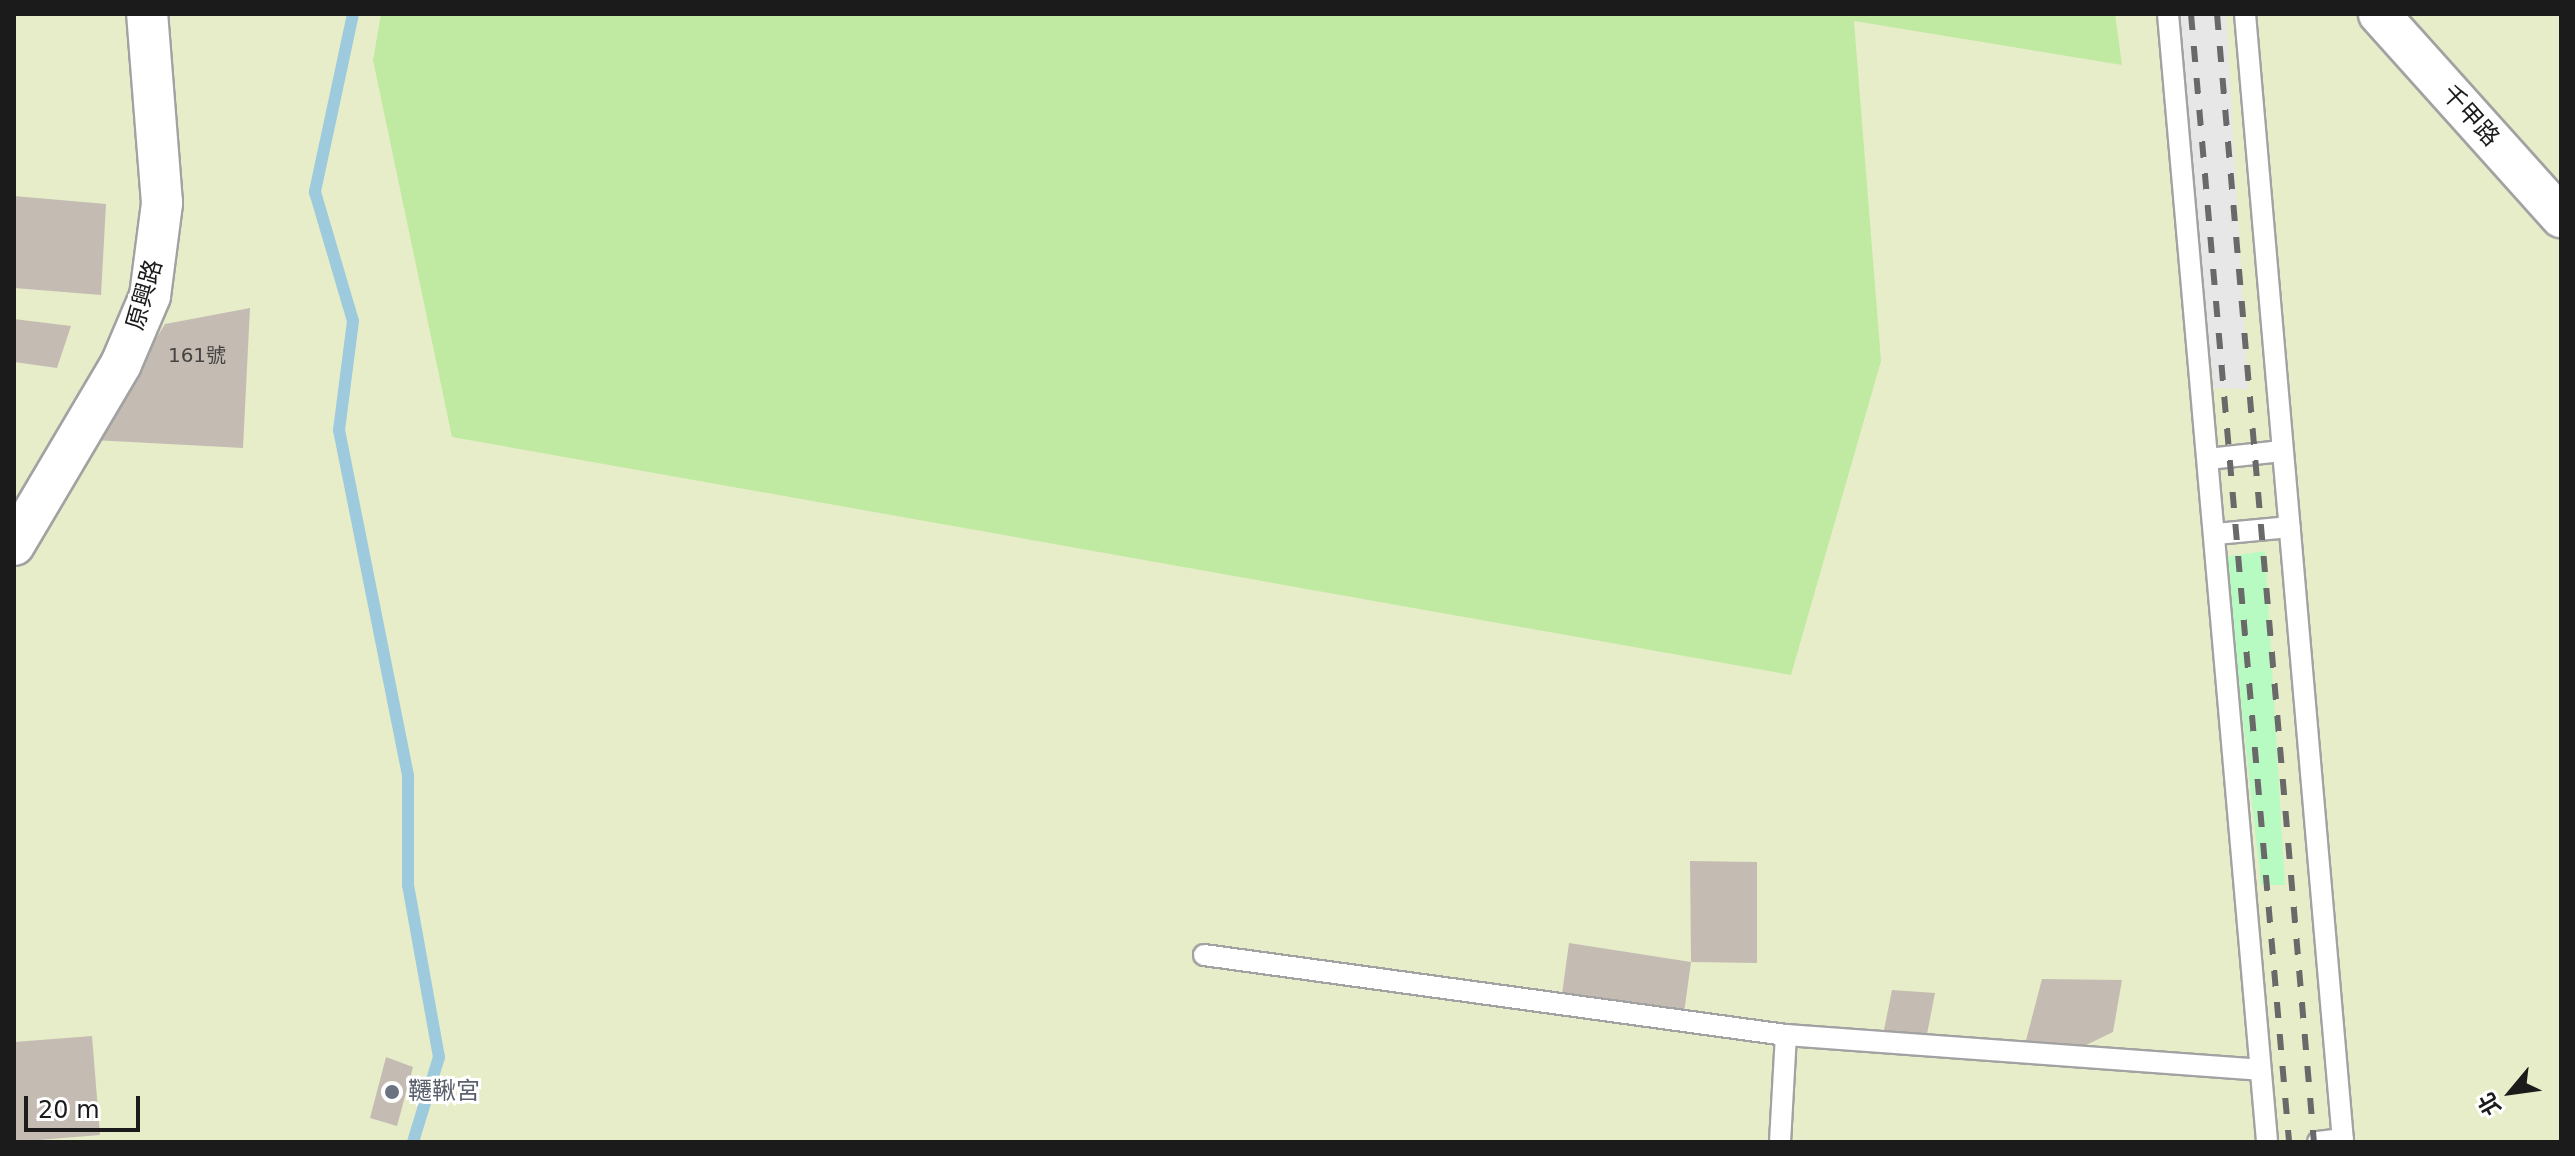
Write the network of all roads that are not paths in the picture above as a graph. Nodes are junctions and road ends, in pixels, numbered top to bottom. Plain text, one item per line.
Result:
1 (147, 14) edge
2 (2168, 14) edge
3 (2245, 14) edge
4 (2379, 14) edge
5 (2561, 217) edge
6 (2282, 451) junction
7 (2208, 459) junction
8 (19, 524) edge
9 (2290, 527) junction
10 (2216, 534) junction
11 (1204, 955) dead end
12 (1786, 1035) junction
13 (2260, 1070) junction
14 (2343, 1140) edge
15 (1780, 1142) edge
16 (2267, 1142) edge
17 (2318, 1142) edge

1 - 8 street, 原興路
2 - 7 lane
3 - 6 lane
4 - 5 street, 千甲路
6 - 7 lane
6 - 9 lane
7 - 10 lane
9 - 10 lane
9 - 14 lane
10 - 13 lane
11 - 12 lane
12 - 13 lane
12 - 15 lane
13 - 16 lane
14 - 17 lane

